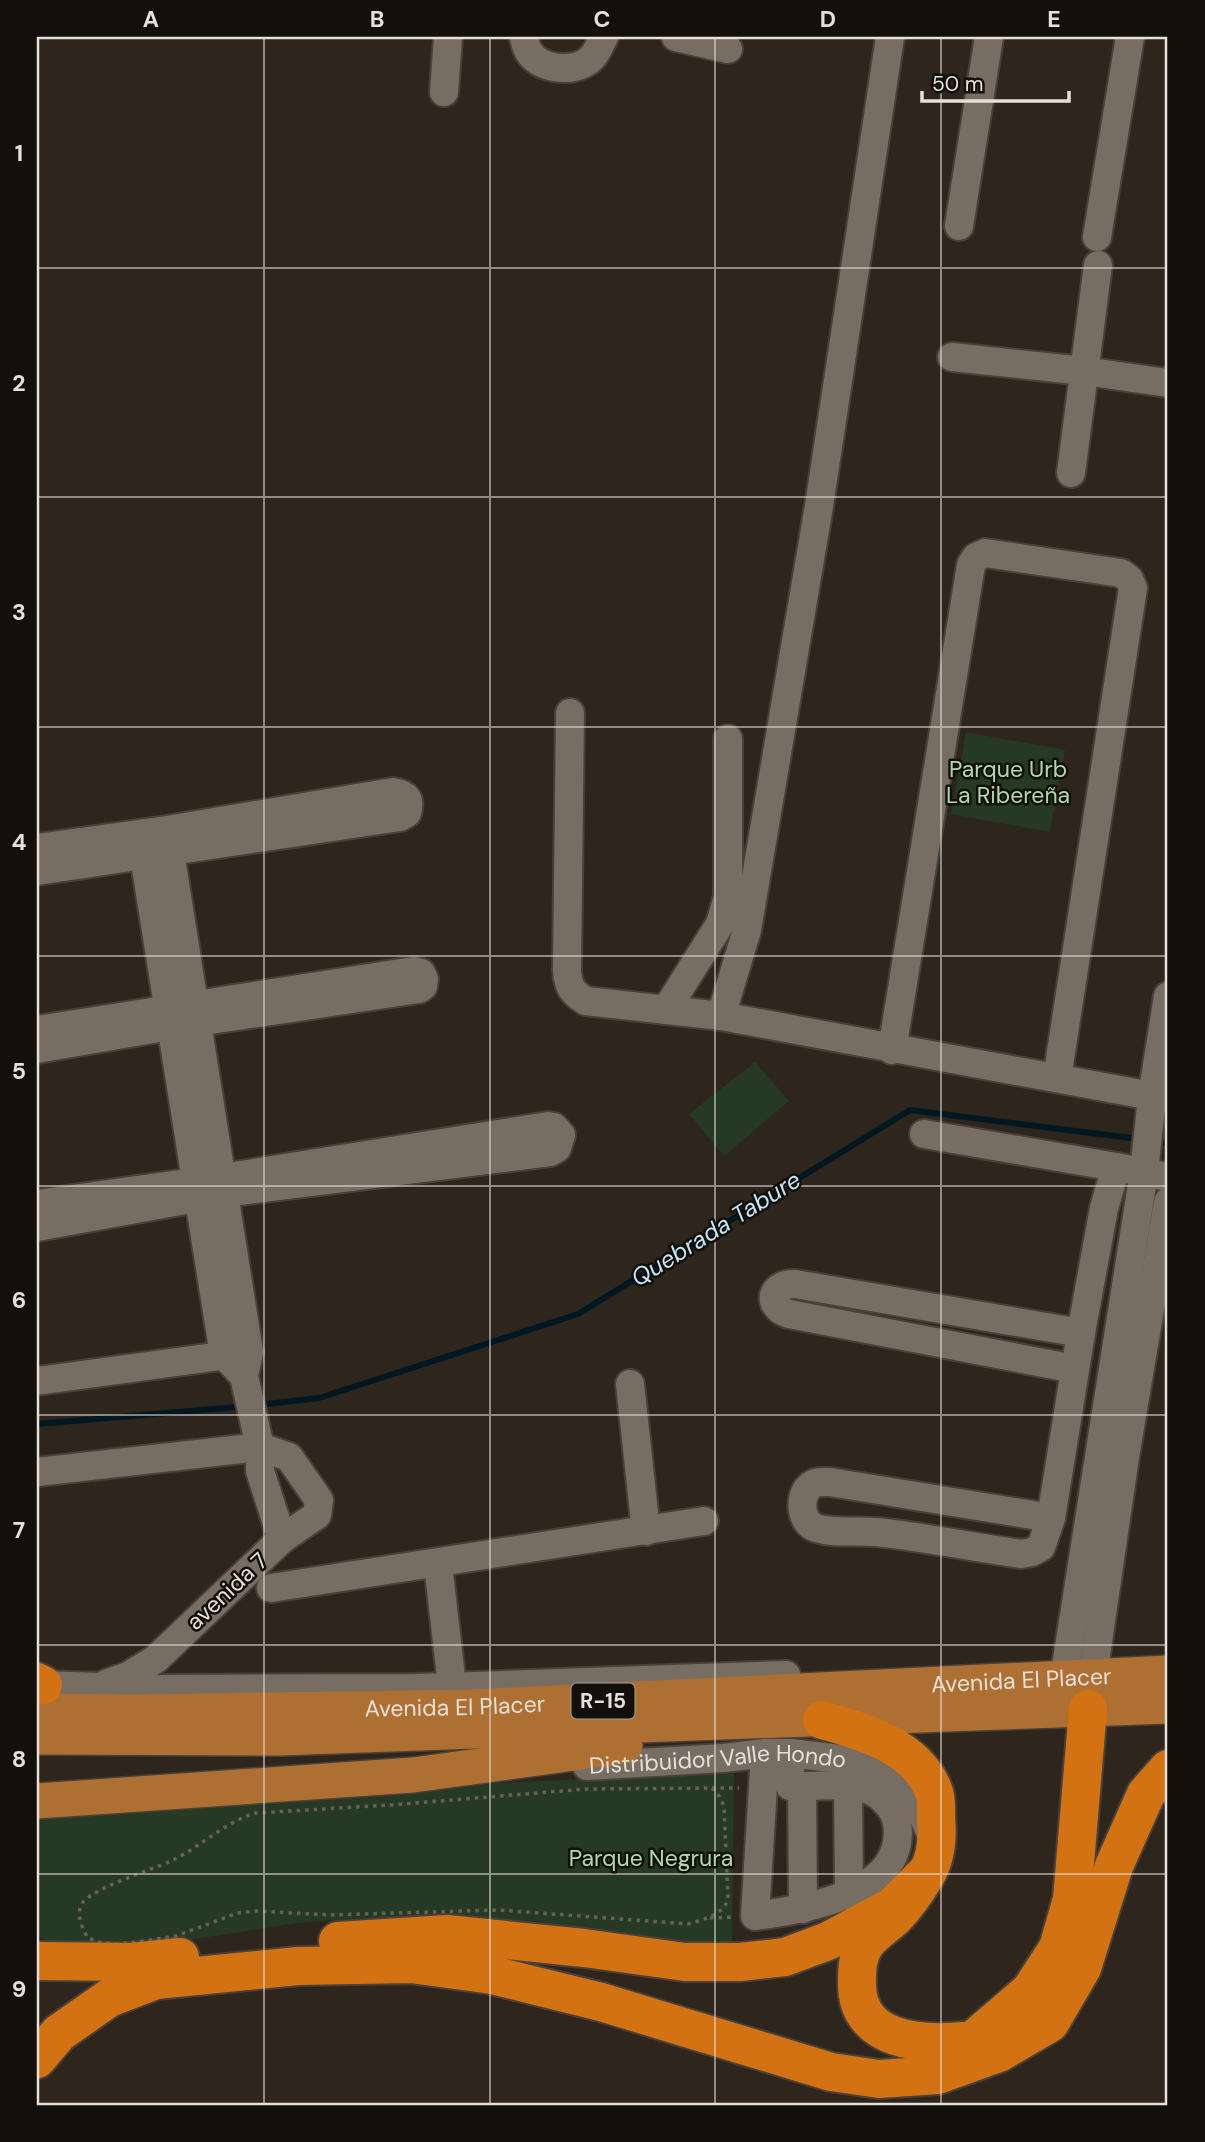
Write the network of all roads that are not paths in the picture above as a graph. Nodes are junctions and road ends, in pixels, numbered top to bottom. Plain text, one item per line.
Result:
1 (448, 37) edge
2 (524, 37) edge
3 (604, 37) edge
4 (676, 37) edge
5 (890, 37) edge
6 (989, 37) edge
7 (1130, 37) edge
8 (728, 49) dead end
9 (444, 92) dead end
10 (959, 226) dead end
11 (1097, 237) dead end
12 (1098, 265) dead end
13 (952, 357) dead end
14 (1084, 370) junction
15 (1168, 383) edge
16 (1071, 473) dead end
17 (570, 713) dead end
18 (728, 739) dead end
19 (155, 842) junction
20 (37, 848) edge
21 (37, 871) edge
22 (1168, 996) edge
23 (666, 1010) junction
24 (197, 1014) junction
25 (721, 1016) junction
26 (169, 1018) junction
27 (37, 1030) edge
28 (37, 1049) edge
29 (892, 1050) junction
30 (1057, 1078) junction
31 (1157, 1100) edge
32 (925, 1134) dead end
33 (1116, 1167) junction
34 (1156, 1175) edge
35 (210, 1188) junction
36 (1168, 1202) edge
37 (37, 1204) edge
38 (37, 1227) edge
39 (1081, 1333) junction
40 (239, 1361) junction
41 (1075, 1369) junction
42 (37, 1381) edge
43 (630, 1384) dead end
44 (260, 1447) junction
45 (37, 1472) edge
46 (1051, 1518) junction
47 (704, 1521) dead end
48 (646, 1531) junction
49 (282, 1539) junction
50 (439, 1563) junction
51 (271, 1588) dead end
52 (172, 1643) junction
53 (1168, 1673) edge
54 (963, 1683) junction
55 (452, 1686) junction
56 (101, 1687) junction
57 (264, 1688) junction
58 (38, 1690) edge
59 (1076, 1693) junction
60 (1168, 1706) edge
61 (821, 1720) junction
62 (37, 1737) edge
63 (777, 1743) junction
64 (1168, 1769) edge
65 (796, 1786) junction
66 (848, 1787) junction
67 (762, 1788) junction
68 (37, 1801) edge
69 (932, 1860) junction
70 (849, 1894) junction
71 (803, 1909) junction
72 (37, 1961) edge
73 (601, 2002) junction
74 (973, 2040) junction
75 (37, 2059) edge

1 - 9 street
2 - 3 street
4 - 8 street
5 - 25 street
6 - 10 street
7 - 11 street
12 - 14 street
13 - 14 street
14 - 15 street
14 - 16 street
17 - 23 street
18 - 23 street
19 - 19 street
19 - 20 street
19 - 21 street
19 - 24 street
19 - 26 street
22 - 31 street
23 - 25 street
24 - 24 street
24 - 26 street
24 - 35 street
25 - 29 street
26 - 27 street
26 - 28 street
26 - 35 street
29 - 30 street
29 - 30 street
30 - 31 street
31 - 34 street
32 - 33 street
33 - 34 street
33 - 39 street
34 - 59 street
35 - 35 street
35 - 37 street
35 - 38 street
35 - 40 street
36 - 59 street
39 - 41 street
39 - 41 street
40 - 42 street
40 - 44 street
41 - 46 street
43 - 48 street
44 - 45 street
44 - 49 street, avenida 7
44 - 49 street, avenida 7
46 - 46 street
47 - 48 street
48 - 50 street
49 - 52 street, avenida 7
50 - 51 street
50 - 55 street
52 - 56 street, avenida 7
52 - 57 street
53 - 59 main road, Avenida El Placer / R-15
54 - 55 street
54 - 58 main road, Avenida El Placer / R-15
54 - 59 main road, Avenida El Placer / R-15
55 - 57 street
56 - 57 street
56 - 58 street
59 - 60 main road, Avenida El Placer / R-15
59 - 61 main road, Avenida El Placer / R-15
59 - 74 highway
61 - 63 main road, Avenida El Placer / R-15
61 - 69 highway
62 - 63 main road, Avenida El Placer / R-15
63 - 65 street
63 - 67 street
63 - 68 main road
63 - 69 street, Distribuidor Valle Hondo
64 - 73 highway
65 - 66 street
65 - 67 street
65 - 71 street
66 - 70 street
66 - 70 street
67 - 71 street
69 - 72 highway
69 - 74 highway
70 - 71 street
73 - 74 highway
73 - 75 highway

